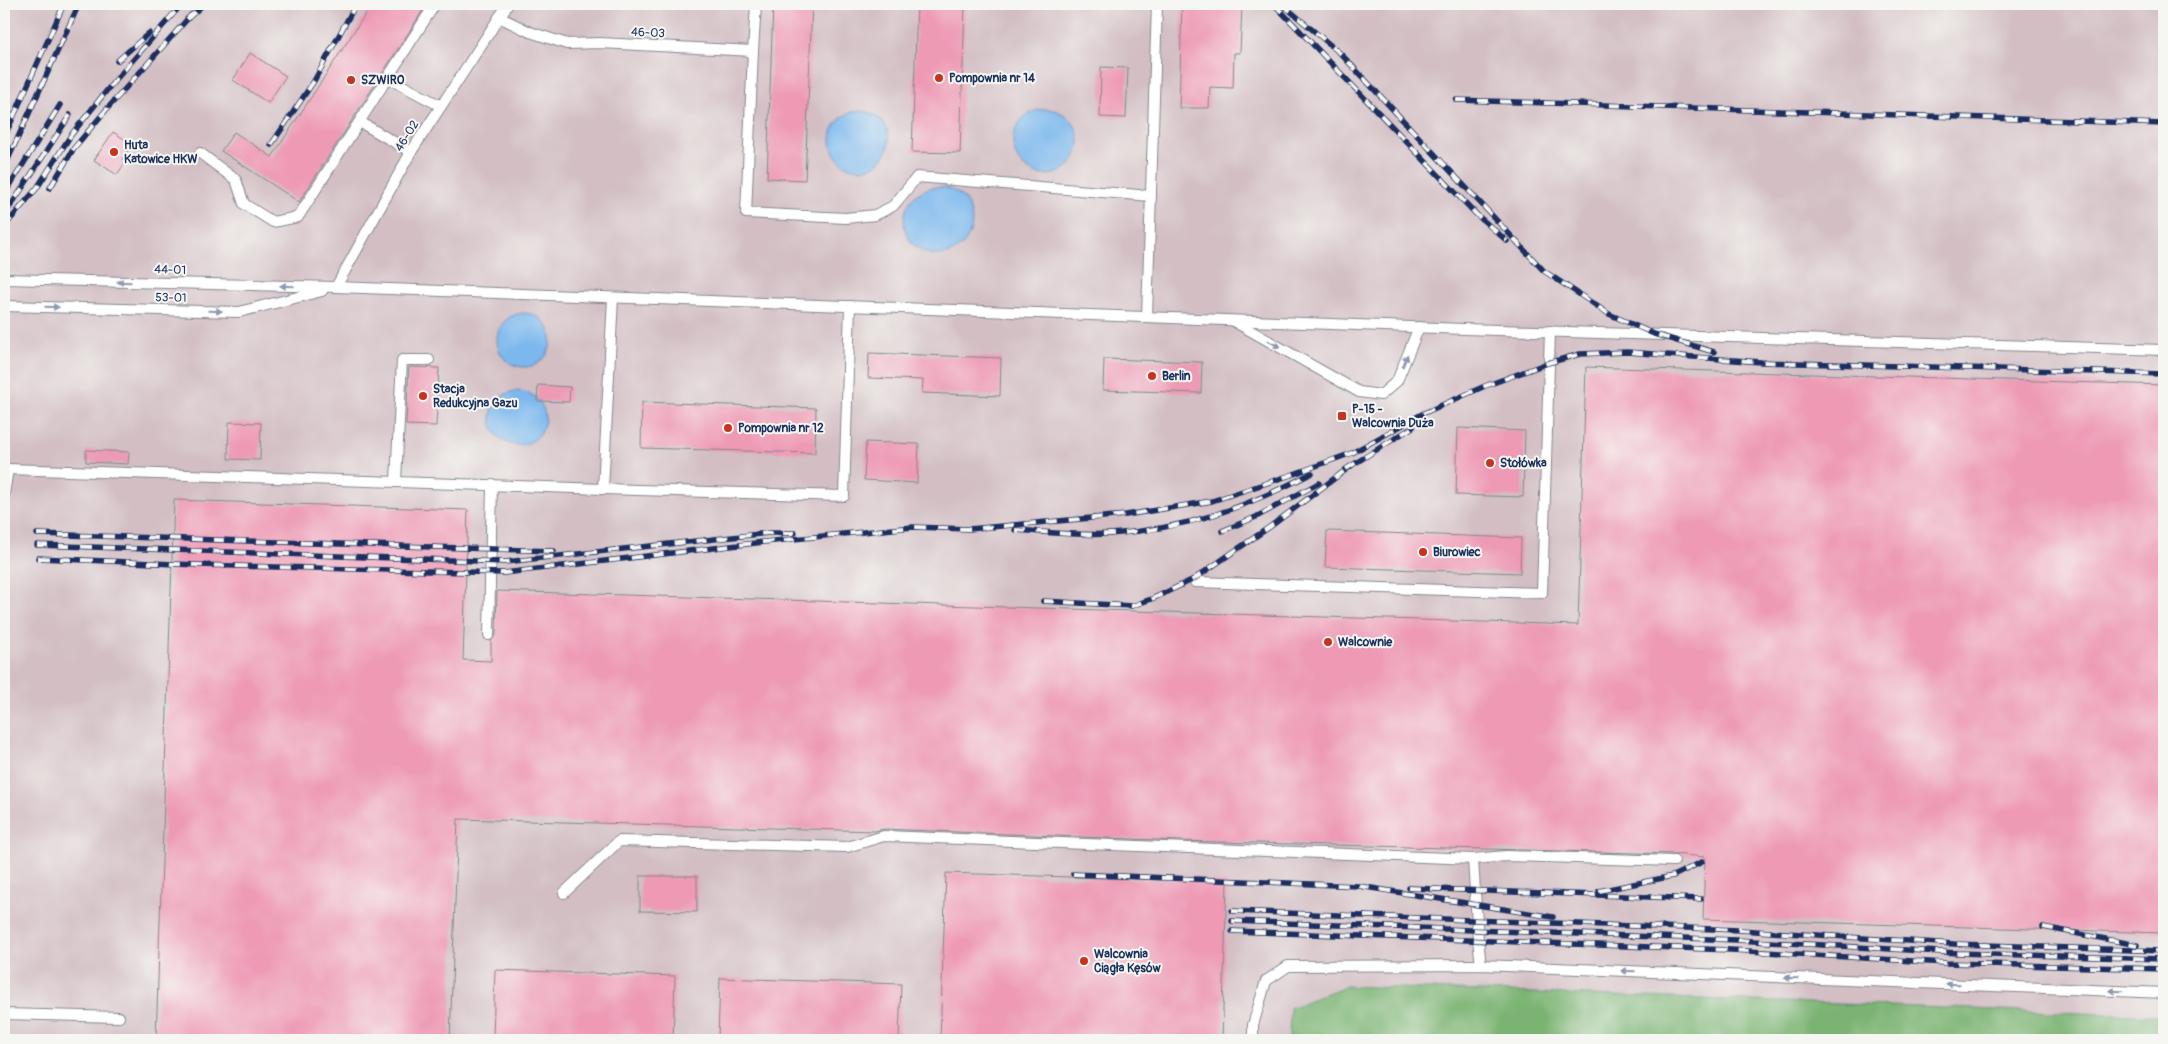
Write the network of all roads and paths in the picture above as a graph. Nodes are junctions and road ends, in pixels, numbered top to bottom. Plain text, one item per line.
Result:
1 (435, 4) edge
2 (508, 4) edge
3 (756, 4) edge
4 (1157, 4) edge
5 (499, 17) junction
6 (753, 51) junction
7 (388, 78) junction
8 (442, 106) junction
9 (360, 122) junction
10 (412, 152) junction
11 (200, 153) dead end
12 (1151, 196) junction
13 (4, 278) edge
14 (336, 287) junction
15 (613, 298) junction
16 (4, 306) edge
17 (850, 306) junction
18 (1147, 317) junction
19 (1232, 320) junction
20 (1419, 327) junction
21 (1550, 331) junction
22 (2164, 350) edge
23 (429, 360) dead end
24 (396, 481) junction
25 (492, 484) junction
26 (603, 488) junction
27 (4, 494) edge
28 (1195, 582) dead end
29 (489, 635) dead end
30 (1474, 859) junction
31 (1674, 862) dead end
32 (564, 893) dead end
33 (1481, 965) junction
34 (2164, 993) edge
35 (4, 1014) edge
36 (119, 1017) dead end
37 (1253, 1040) edge

1 - 7 lane
2 - 5 lane, 46-02
3 - 6 lane
4 - 12 lane
5 - 6 lane, 46-03
5 - 8 lane, 46-02
6 - 12 lane
7 - 8 lane
7 - 9 lane
8 - 10 lane, 46-02
9 - 10 lane
9 - 11 lane
10 - 14 lane, 46-02
12 - 18 lane
14 -> 13 lane, 44-01
14 - 15 lane, 44-01
16 -> 14 lane, 53-01
15 - 17 lane, 44-01
15 - 26 lane
17 - 18 lane, 44-01
17 - 26 lane
18 - 19 lane, 44-01
19 - 20 lane, 44-01
19 -> 20 lane
20 - 21 lane, 44-01
21 - 22 lane, 44-01
21 - 28 lane
23 - 24 lane
24 - 25 lane
24 - 27 lane
25 - 26 lane
25 - 29 lane
30 - 31 lane
30 - 32 lane
30 - 33 lane
34 -> 33 lane
33 - 37 lane
35 - 36 lane

